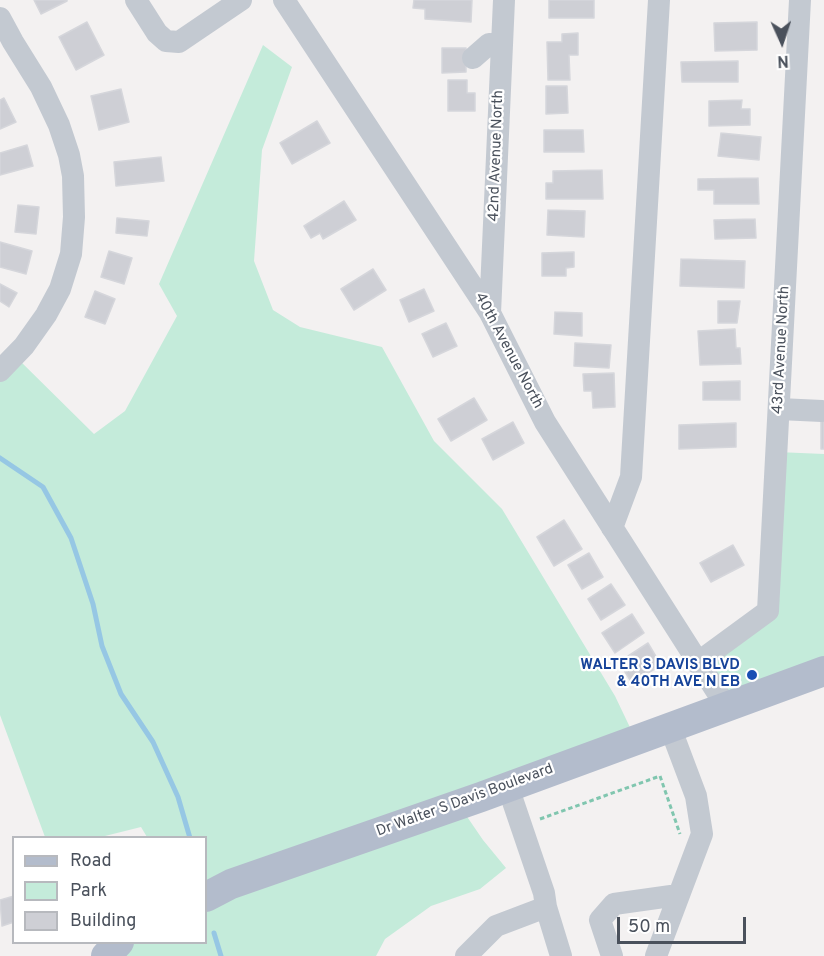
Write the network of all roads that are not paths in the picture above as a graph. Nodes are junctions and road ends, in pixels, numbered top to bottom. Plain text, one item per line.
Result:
1 (135, 0) edge
2 (241, 0) edge
3 (284, 0) edge
4 (504, 0) edge
5 (659, 0) edge
6 (800, 0) edge
7 (0, 18) edge
8 (502, 45) junction
9 (473, 58) dead end
10 (490, 313) junction
11 (0, 370) edge
12 (779, 409) junction
13 (822, 411) dead end
14 (612, 528) junction
15 (697, 663) junction
16 (824, 671) edge
17 (726, 706) junction
18 (670, 727) junction
19 (508, 787) junction
20 (678, 895) junction
21 (207, 896) edge
22 (546, 907) junction
23 (117, 944) edge
24 (105, 956) edge
25 (466, 956) edge
26 (561, 956) edge
27 (612, 956) edge
28 (656, 956) edge

1 - 2 street
3 - 10 street, 40th Avenue North
4 - 8 street, 42nd Avenue North
5 - 14 street
6 - 12 street, 43rd Avenue North
7 - 11 street
8 - 9 street
8 - 10 street, 42nd Avenue North
10 - 14 street, 40th Avenue North
12 - 13 street
12 - 15 street, 43rd Avenue North
14 - 15 street, 40th Avenue North
15 - 17 street, 40th Avenue North
16 - 17 main road, Dr Walter S Davis Boulevard
17 - 18 main road, Dr Walter S Davis Boulevard
18 - 19 main road, Dr Walter S Davis Boulevard
18 - 20 street
19 - 21 main road, Dr Walter S Davis Boulevard
19 - 22 street
20 - 27 street
20 - 28 street
22 - 25 street
22 - 26 street
23 - 24 main road

